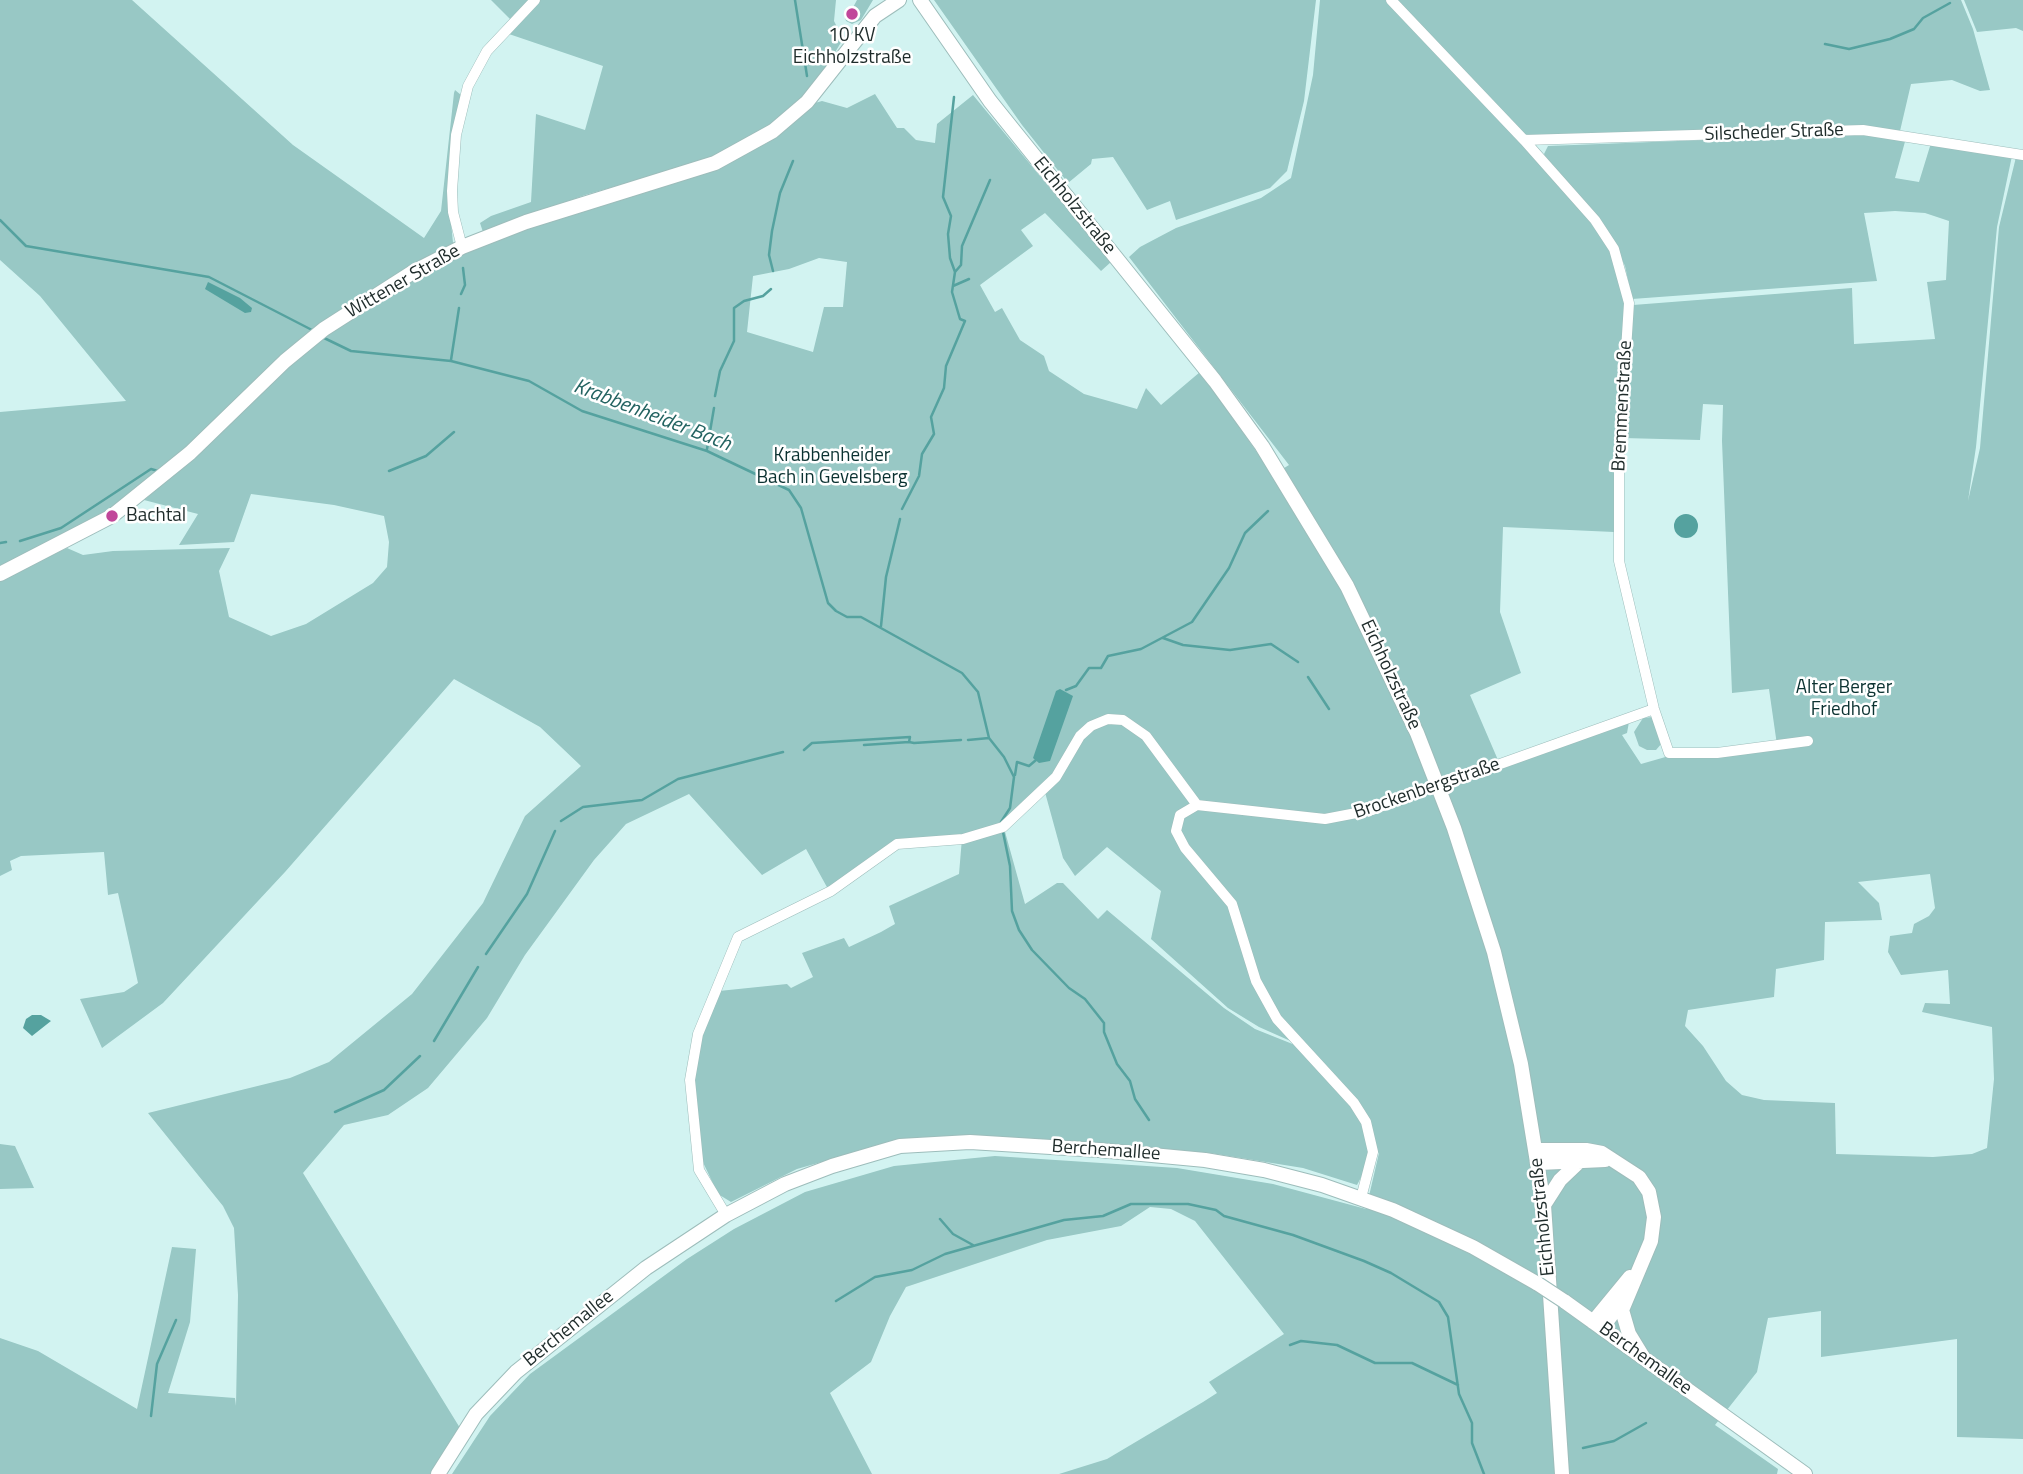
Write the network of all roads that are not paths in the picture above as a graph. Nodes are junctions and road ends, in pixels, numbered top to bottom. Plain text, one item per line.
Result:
1 (535, 0) edge
2 (881, 0) edge
3 (899, 0) edge
4 (920, 0) edge
5 (1391, 0) edge
6 (875, 16) junction
7 (1524, 140) junction
8 (2023, 155) edge
9 (462, 247) junction
10 (0, 574) edge
11 (1654, 709) junction
12 (1808, 741) dead end
13 (1196, 804) junction
14 (1537, 1157) junction
15 (1582, 1160) junction
16 (1614, 1160) junction
17 (1361, 1198) junction
18 (1544, 1205) junction
19 (726, 1214) junction
20 (1636, 1272) junction
21 (1625, 1297) junction
22 (1598, 1325) junction
23 (1643, 1357) junction
24 (438, 1474) edge
25 (1562, 1474) edge
26 (1805, 1474) edge

1 - 9 street
2 - 6 main road
3 - 6 main road, Wittener Straße
4 - 14 main road, Eichholzstraße
5 - 7 street, Bremmenstraße
6 - 9 main road, Wittener Straße
7 - 8 street, Silscheder Straße
7 - 11 street, Bremmenstraße
9 - 10 main road, Wittener Straße
11 - 12 street, Bremmenstraße
11 - 13 street, Brockenbergstraße, bridge
13 - 17 street
13 - 19 street
14 - 15 main road
14 - 16 main road
14 - 18 main road, Eichholzstraße
15 - 16 main road
15 - 18 main road
16 - 20 main road
17 - 19 main road, Berchemallee
17 - 22 main road, Berchemallee, bridge
18 - 25 main road, Eichholzstraße
19 - 24 main road, Berchemallee
20 - 21 main road
20 - 22 main road
21 - 22 main road
21 - 23 main road
22 - 23 main road, Berchemallee
23 - 26 main road, Berchemallee

